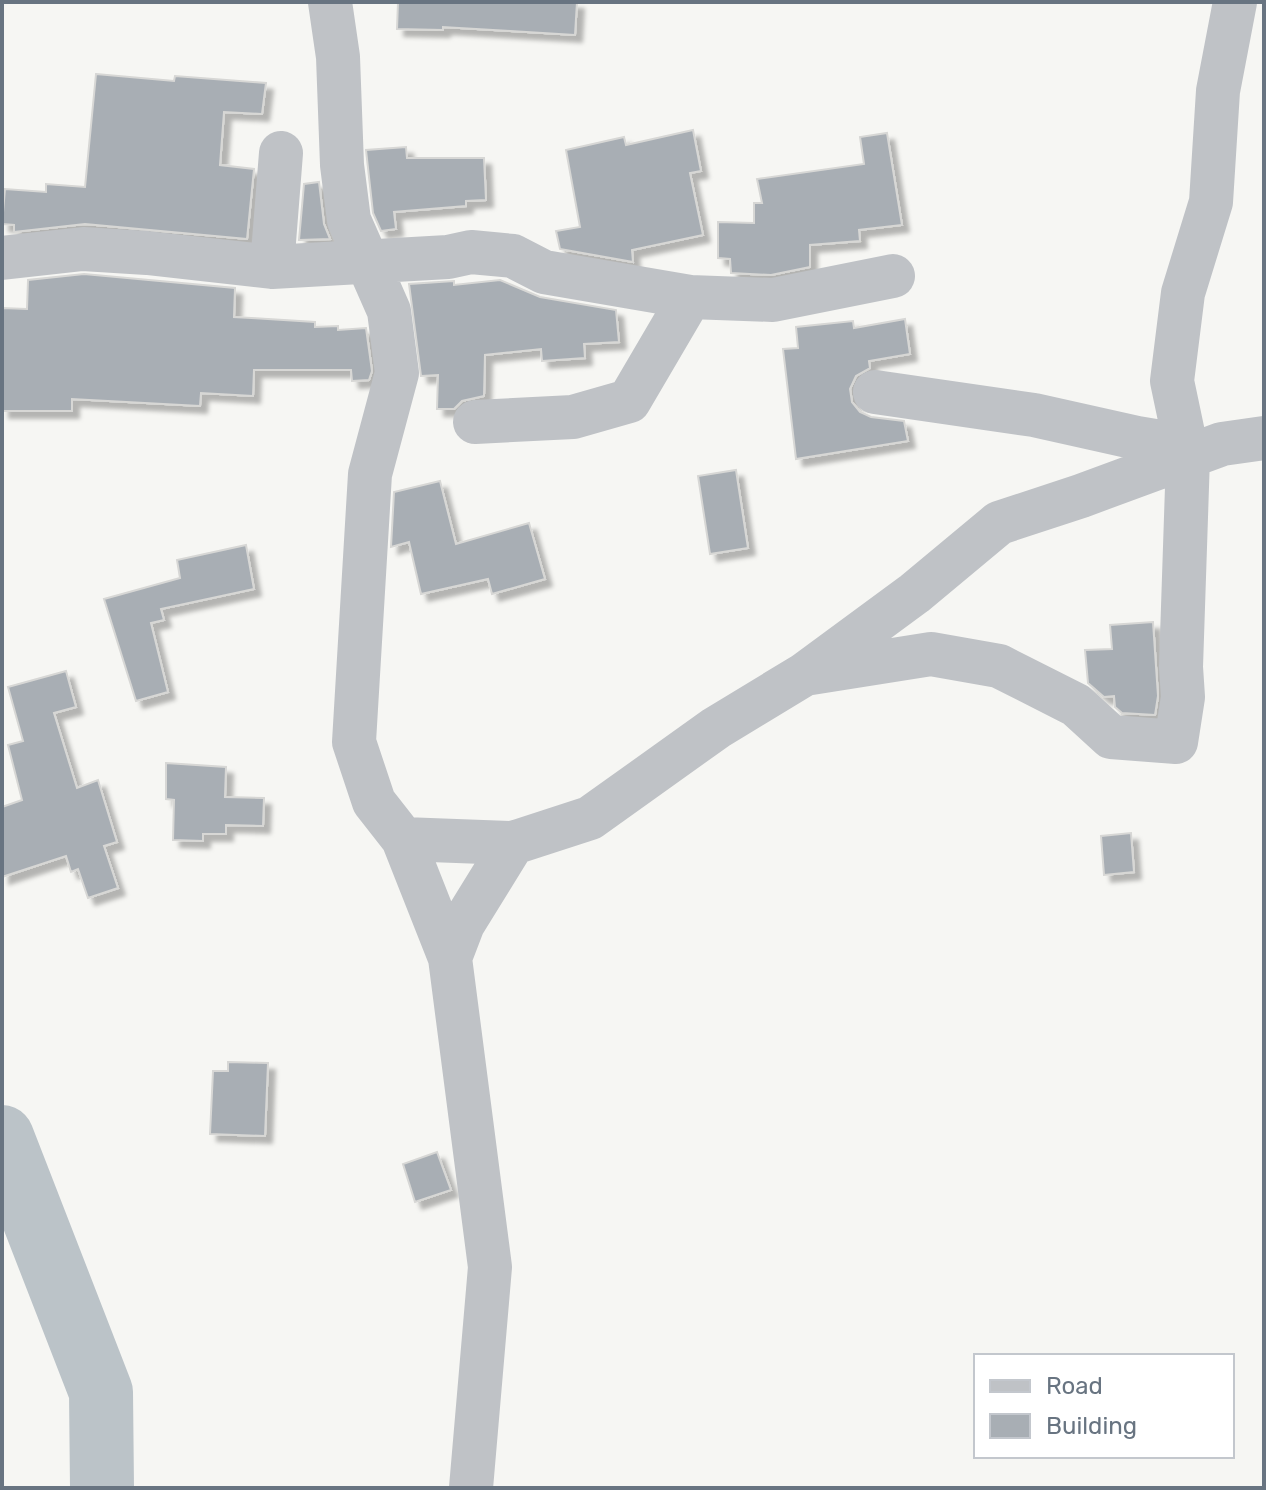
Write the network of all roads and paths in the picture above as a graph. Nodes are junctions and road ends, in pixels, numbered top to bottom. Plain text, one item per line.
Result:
1 (330, 2) edge
2 (1235, 2) edge
3 (281, 153) dead end
4 (2, 258) edge
5 (367, 262) junction
6 (272, 267) junction
7 (893, 276) dead end
8 (690, 297) junction
9 (875, 392) dead end
10 (475, 422) dead end
11 (1264, 438) edge
12 (1186, 451) junction
13 (805, 674) junction
14 (403, 839) junction
15 (513, 843) junction
16 (450, 958) junction
17 (471, 1488) edge

1 - 5 street
2 - 12 street
3 - 6 street
4 - 6 street
5 - 6 street
5 - 8 street
5 - 14 street
7 - 8 street
8 - 10 street
9 - 12 street
11 - 12 street
12 - 13 street
12 - 13 street
13 - 15 street
14 - 15 street
14 - 16 street
15 - 16 street
16 - 17 street

